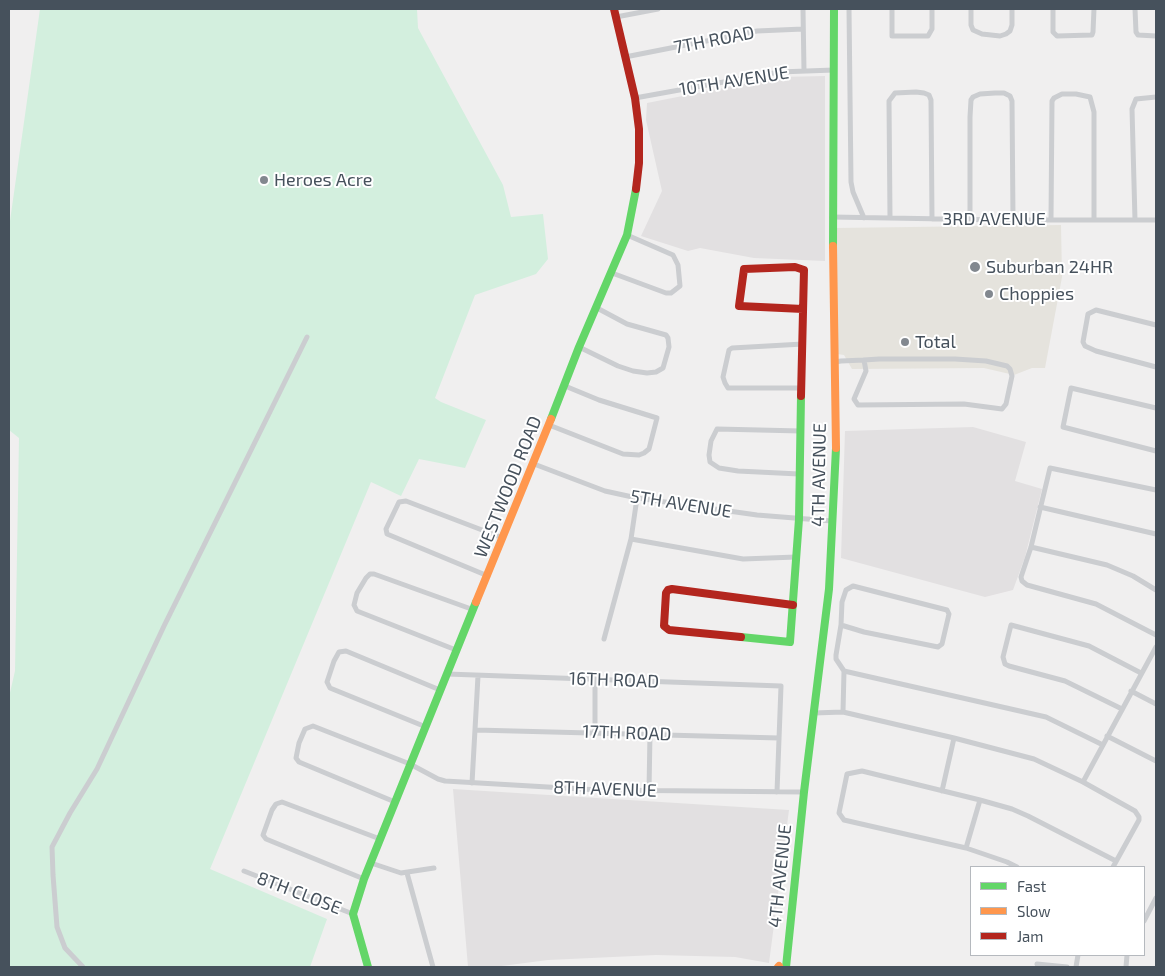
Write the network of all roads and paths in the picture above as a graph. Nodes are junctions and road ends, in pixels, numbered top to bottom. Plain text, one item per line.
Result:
1 (658, 9) edge
2 (803, 9) edge
3 (834, 9) edge
4 (849, 9) edge
5 (892, 9) edge
6 (932, 9) edge
7 (971, 9) edge
8 (1012, 9) edge
9 (1053, 9) edge
10 (1094, 9) edge
11 (1135, 9) edge
12 (615, 13) edge
13 (804, 29) junction
14 (1156, 36) edge
15 (625, 57) junction
16 (834, 70) junction
17 (804, 71) junction
18 (1156, 97) edge
19 (635, 98) junction
20 (832, 217) junction
21 (864, 218) junction
22 (890, 218) junction
23 (932, 218) junction
24 (970, 219) junction
25 (1013, 219) junction
26 (1051, 219) junction
27 (1094, 219) junction
28 (1135, 220) junction
29 (1156, 220) edge
30 (627, 235) junction
31 (612, 273) junction
32 (596, 308) junction
33 (803, 309) junction
34 (1156, 325) edge
35 (307, 337) dead end
36 (803, 344) junction
37 (579, 347) junction
38 (864, 360) junction
39 (835, 362) junction
40 (1156, 367) edge
41 (565, 386) junction
42 (802, 388) junction
43 (1156, 408) edge
44 (549, 425) junction
45 (801, 431) junction
46 (1156, 451) edge
47 (534, 464) junction
48 (799, 474) junction
49 (1156, 490) edge
50 (637, 498) junction
51 (1040, 507) junction
52 (799, 519) junction
53 (832, 521) junction
54 (1156, 534) edge
55 (504, 538) junction
56 (631, 539) junction
57 (1032, 547) junction
58 (796, 557) junction
59 (488, 576) junction
60 (1156, 590) edge
61 (794, 605) junction
62 (474, 610) junction
63 (841, 626) junction
64 (1156, 635) edge
65 (604, 640) dead end
66 (1156, 647) edge
67 (456, 650) junction
68 (844, 671) junction
69 (1141, 673) junction
70 (447, 674) junction
71 (478, 676) junction
72 (595, 680) junction
73 (440, 690) junction
74 (1131, 691) junction
75 (1156, 704) edge
76 (1122, 709) junction
77 (843, 712) junction
78 (814, 713) junction
79 (426, 727) junction
80 (476, 730) junction
81 (595, 732) junction
82 (650, 734) junction
83 (1107, 736) junction
84 (779, 738) junction
85 (954, 738) junction
86 (1103, 745) junction
87 (1156, 761) edge
88 (410, 764) junction
89 (1083, 782) junction
90 (472, 783) junction
91 (649, 790) junction
92 (942, 791) junction
93 (777, 792) junction
94 (804, 792) junction
95 (980, 800) junction
96 (394, 802) junction
97 (380, 839) junction
98 (966, 848) junction
99 (1116, 861) junction
100 (371, 863) junction
101 (1015, 866) edge
102 (1114, 866) edge
103 (434, 868) dead end
104 (244, 872) dead end
105 (407, 873) junction
106 (364, 879) junction
107 (1156, 898) edge
108 (353, 914) junction
109 (1145, 919) edge
110 (1037, 964) dead end
111 (83, 967) edge
112 (368, 967) edge
113 (433, 967) edge
114 (783, 967) edge
115 (1067, 967) edge

1 - 12 street
2 - 13 street
3 - 16 street, 4TH AVENUE
4 - 21 street
5 - 6 street
7 - 8 street
9 - 10 street
11 - 14 street
12 - 15 street, WESTWOOD ROAD
13 - 15 street, 7TH ROAD
13 - 17 street
15 - 19 street, WESTWOOD ROAD
16 - 17 street, 10TH AVENUE
16 - 20 street, 4TH AVENUE
17 - 19 street, 10TH AVENUE
18 - 28 street
19 - 30 street, WESTWOOD ROAD
20 - 21 street, 3RD AVENUE
20 - 39 street, 4TH AVENUE
21 - 22 street, 3RD AVENUE
22 - 23 street, 3RD AVENUE
22 - 23 street
23 - 24 street, 3RD AVENUE
24 - 25 street, 3RD AVENUE
24 - 25 street
25 - 26 street, 3RD AVENUE
26 - 27 street, 3RD AVENUE
26 - 27 street
27 - 28 street, 3RD AVENUE
28 - 29 street, 3RD AVENUE
30 - 31 street, WESTWOOD ROAD
30 - 31 street
31 - 32 street, WESTWOOD ROAD
32 - 37 street, WESTWOOD ROAD
32 - 37 street
33 - 33 street
33 - 36 street
34 - 40 street
35 - 111 street
36 - 42 street
36 - 42 street
37 - 41 street, WESTWOOD ROAD
38 - 38 street
38 - 39 street
39 - 53 street, 4TH AVENUE
41 - 44 street, WESTWOOD ROAD
41 - 44 street
42 - 45 street
43 - 46 street
44 - 47 street, WESTWOOD ROAD
45 - 48 street
45 - 48 street
47 - 50 street, 5TH AVENUE
47 - 55 street, WESTWOOD ROAD
48 - 52 street
49 - 51 street
50 - 52 street, 5TH AVENUE
50 - 56 street
51 - 54 street
51 - 57 street
52 - 53 street, 5TH AVENUE
52 - 58 street
53 - 78 street, 4TH AVENUE
55 - 59 street, WESTWOOD ROAD
55 - 59 street
56 - 58 street
56 - 65 street
57 - 60 street
57 - 64 street
58 - 61 street
59 - 62 street, WESTWOOD ROAD
61 - 61 street
62 - 67 street, WESTWOOD ROAD
62 - 67 street
63 - 63 street
63 - 68 street
66 - 69 street
67 - 70 street, WESTWOOD ROAD
68 - 77 street
68 - 86 street
69 - 74 street
69 - 76 street
70 - 71 street, 16TH ROAD
70 - 73 street, WESTWOOD ROAD
71 - 72 street, 16TH ROAD
71 - 80 street
72 - 81 street
72 - 84 street, 16TH ROAD
73 - 79 street, WESTWOOD ROAD
73 - 79 street
74 - 75 street
74 - 76 street
76 - 83 street
77 - 78 street
77 - 85 street
78 - 94 street, 4TH AVENUE
79 - 88 street, WESTWOOD ROAD
80 - 81 street, 17TH ROAD
80 - 90 street
81 - 82 street, 17TH ROAD
82 - 84 street, 17TH ROAD
82 - 91 street
83 - 86 street
83 - 87 street
84 - 93 street
85 - 89 street
85 - 92 street
86 - 89 street
88 - 90 street, 8TH AVENUE
88 - 96 street, WESTWOOD ROAD
88 - 96 street, 8TH AVENUE
89 - 99 street
90 - 91 street, 8TH AVENUE
91 - 93 street, 8TH AVENUE
92 - 95 street
92 - 98 street
93 - 94 street, 8TH AVENUE
94 - 114 street, 4TH AVENUE
95 - 98 street
95 - 99 street
96 - 97 street, WESTWOOD ROAD
97 - 100 street, WESTWOOD ROAD
97 - 106 street
98 - 101 street
99 - 102 street
100 - 105 street
100 - 106 street, WESTWOOD ROAD
103 - 105 street
104 - 108 street, 8TH CLOSE
105 - 113 street
106 - 108 street, WESTWOOD ROAD
107 - 109 street
108 - 112 street
110 - 115 street

